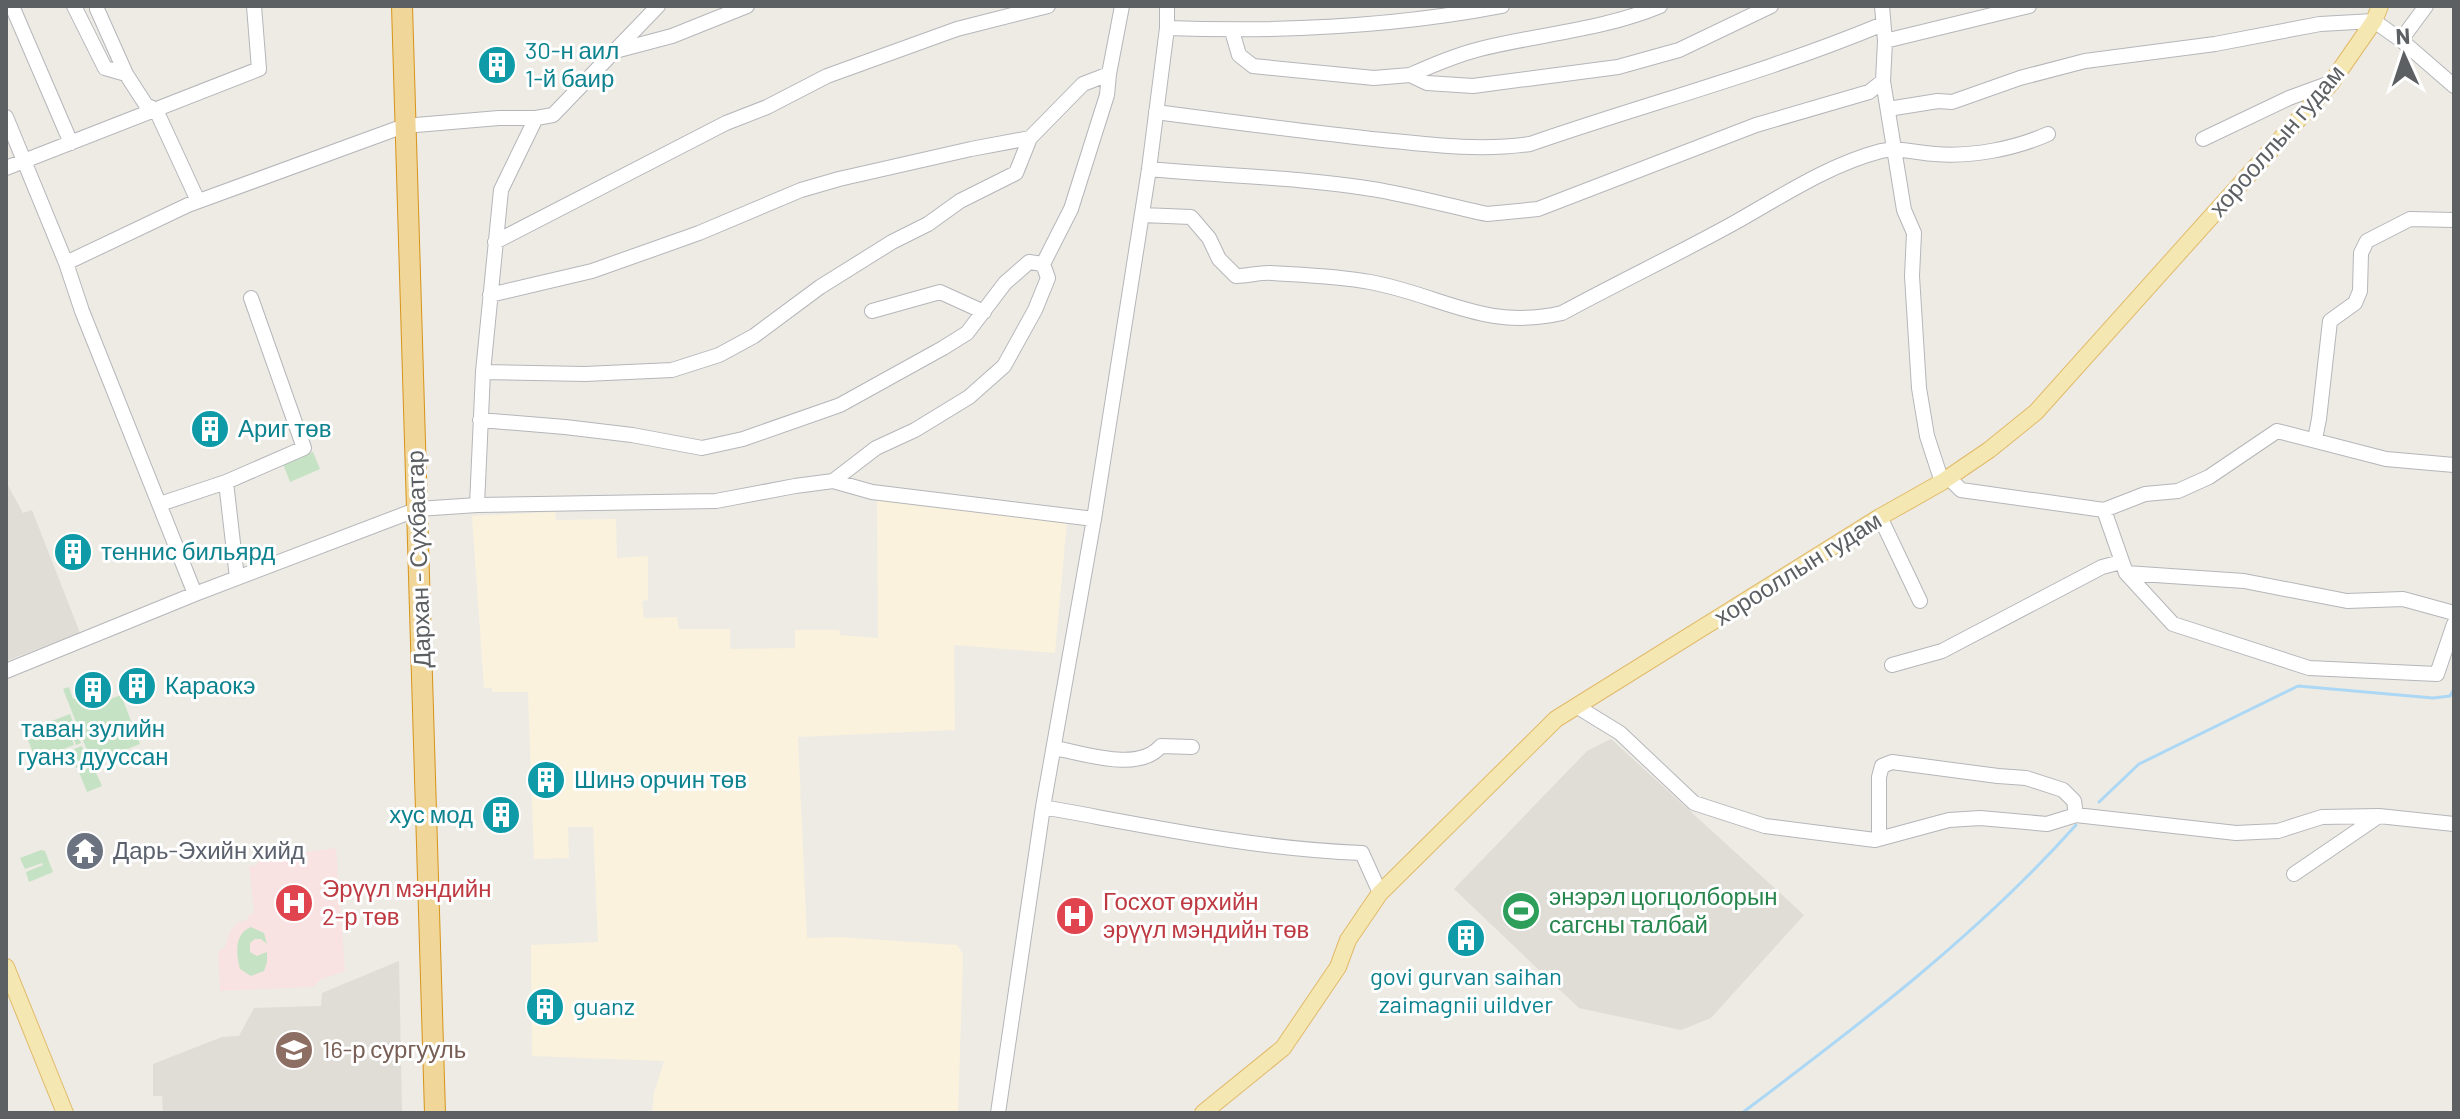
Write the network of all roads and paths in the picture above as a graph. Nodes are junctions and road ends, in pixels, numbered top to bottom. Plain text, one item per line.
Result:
1 (12, 6) edge
2 (254, 6) edge
3 (402, 6) edge
4 (658, 6) edge
5 (747, 6) edge
6 (1048, 6) edge
7 (1122, 6) edge
8 (1167, 6) edge
9 (1502, 6) edge
10 (1660, 6) edge
11 (1771, 6) edge
12 (1882, 6) edge
13 (2029, 6) edge
14 (2426, 6) edge
15 (97, 8) edge
16 (77, 10) edge
17 (2377, 14) edge
18 (1883, 24) junction
19 (1167, 28) junction
20 (1232, 31) junction
21 (2401, 40) junction
22 (1885, 41) junction
23 (618, 50) junction
24 (126, 74) junction
25 (1109, 74) junction
26 (1410, 75) junction
27 (1883, 81) junction
28 (2331, 83) junction
29 (2454, 86) edge
30 (1888, 109) junction
31 (156, 110) junction
32 (1156, 112) junction
33 (6, 117) edge
34 (536, 118) junction
35 (404, 126) junction
36 (2048, 134) dead end
37 (1030, 138) junction
38 (2203, 139) dead end
39 (71, 143) junction
40 (1893, 150) junction
41 (23, 162) junction
42 (6, 168) edge
43 (1149, 169) junction
44 (198, 201) junction
45 (1142, 215) junction
46 (2454, 220) edge
47 (495, 242) junction
48 (66, 263) junction
49 (1043, 264) junction
50 (490, 295) junction
51 (251, 298) dead end
52 (872, 311) dead end
53 (984, 312) junction
54 (483, 372) junction
55 (480, 420) junction
56 (2315, 439) junction
57 (2454, 465) edge
58 (1945, 480) junction
59 (833, 481) junction
60 (226, 482) junction
61 (160, 504) junction
62 (477, 505) junction
63 (418, 509) junction
64 (2104, 510) junction
65 (1880, 517) junction
66 (1094, 519) junction
67 (2123, 567) junction
68 (237, 578) junction
69 (195, 594) junction
70 (1920, 601) dead end
71 (2454, 613) edge
72 (2454, 624) edge
73 (1892, 665) dead end
74 (6, 671) edge
75 (1576, 706) junction
76 (1192, 747) dead end
77 (1054, 748) junction
78 (1043, 807) junction
79 (2076, 815) junction
80 (2379, 816) junction
81 (2454, 824) edge
82 (1879, 839) junction
83 (2294, 874) dead end
84 (1380, 893) junction
85 (7, 973) edge
86 (65, 1113) edge
87 (435, 1113) edge
88 (998, 1113) edge
89 (1203, 1113) edge

1 - 39 street
2 - 31 street
3 - 35 highway, Дархан - Сүхбаатар
4 - 23 street
5 - 23 street
6 - 47 street
7 - 25 street
8 - 19 street
9 - 20 street
10 - 26 street
11 - 26 street
12 - 18 street
13 - 22 street
14 - 21 street
15 - 16 street
15 - 24 street
16 - 24 street
17 - 21 street
17 - 28 main road, хорооллын гудам
17 - 30 street
18 - 22 street
18 - 32 street
19 - 20 street
19 - 32 street
20 - 26 street
21 - 29 street
22 - 27 street
23 - 34 street
24 - 31 street
25 - 37 street
25 - 49 street
27 - 30 street
27 - 43 street
28 - 38 street
28 - 58 main road, хорооллын гудам
30 - 40 street
31 - 39 street
31 - 44 street
32 - 43 street
33 - 41 street
34 - 35 street
34 - 47 street
35 - 44 street
35 - 63 highway, Дархан - Сүхбаатар
36 - 40 street
37 - 50 street
37 - 54 street
39 - 41 street
40 - 45 street
40 - 58 street
41 - 42 street
41 - 48 street
43 - 45 street
44 - 48 street
45 - 66 street
46 - 56 street
47 - 50 street
48 - 61 street
49 - 53 street
49 - 59 street
50 - 54 street
51 - 60 street
52 - 53 street
53 - 55 street
54 - 55 street
55 - 62 street
56 - 57 street
56 - 64 street
58 - 64 street
58 - 65 main road, хорооллын гудам
59 - 62 street
59 - 66 street
60 - 61 street
60 - 68 street
61 - 69 street
62 - 63 street
63 - 68 street
63 - 87 highway, Дархан - Сүхбаатар
64 - 67 street
65 - 70 street
65 - 75 main road, хорооллын гудам
66 - 77 street
67 - 71 street
67 - 72 street
67 - 73 street
68 - 69 street
69 - 74 street
75 - 82 street
75 - 84 main road, хорооллын гудам
76 - 77 street
77 - 78 street
78 - 84 street
78 - 88 street
79 - 80 street
79 - 82 street
79 - 82 street
80 - 81 street
80 - 83 street
84 - 89 main road, хорооллын гудам
85 - 86 main road

